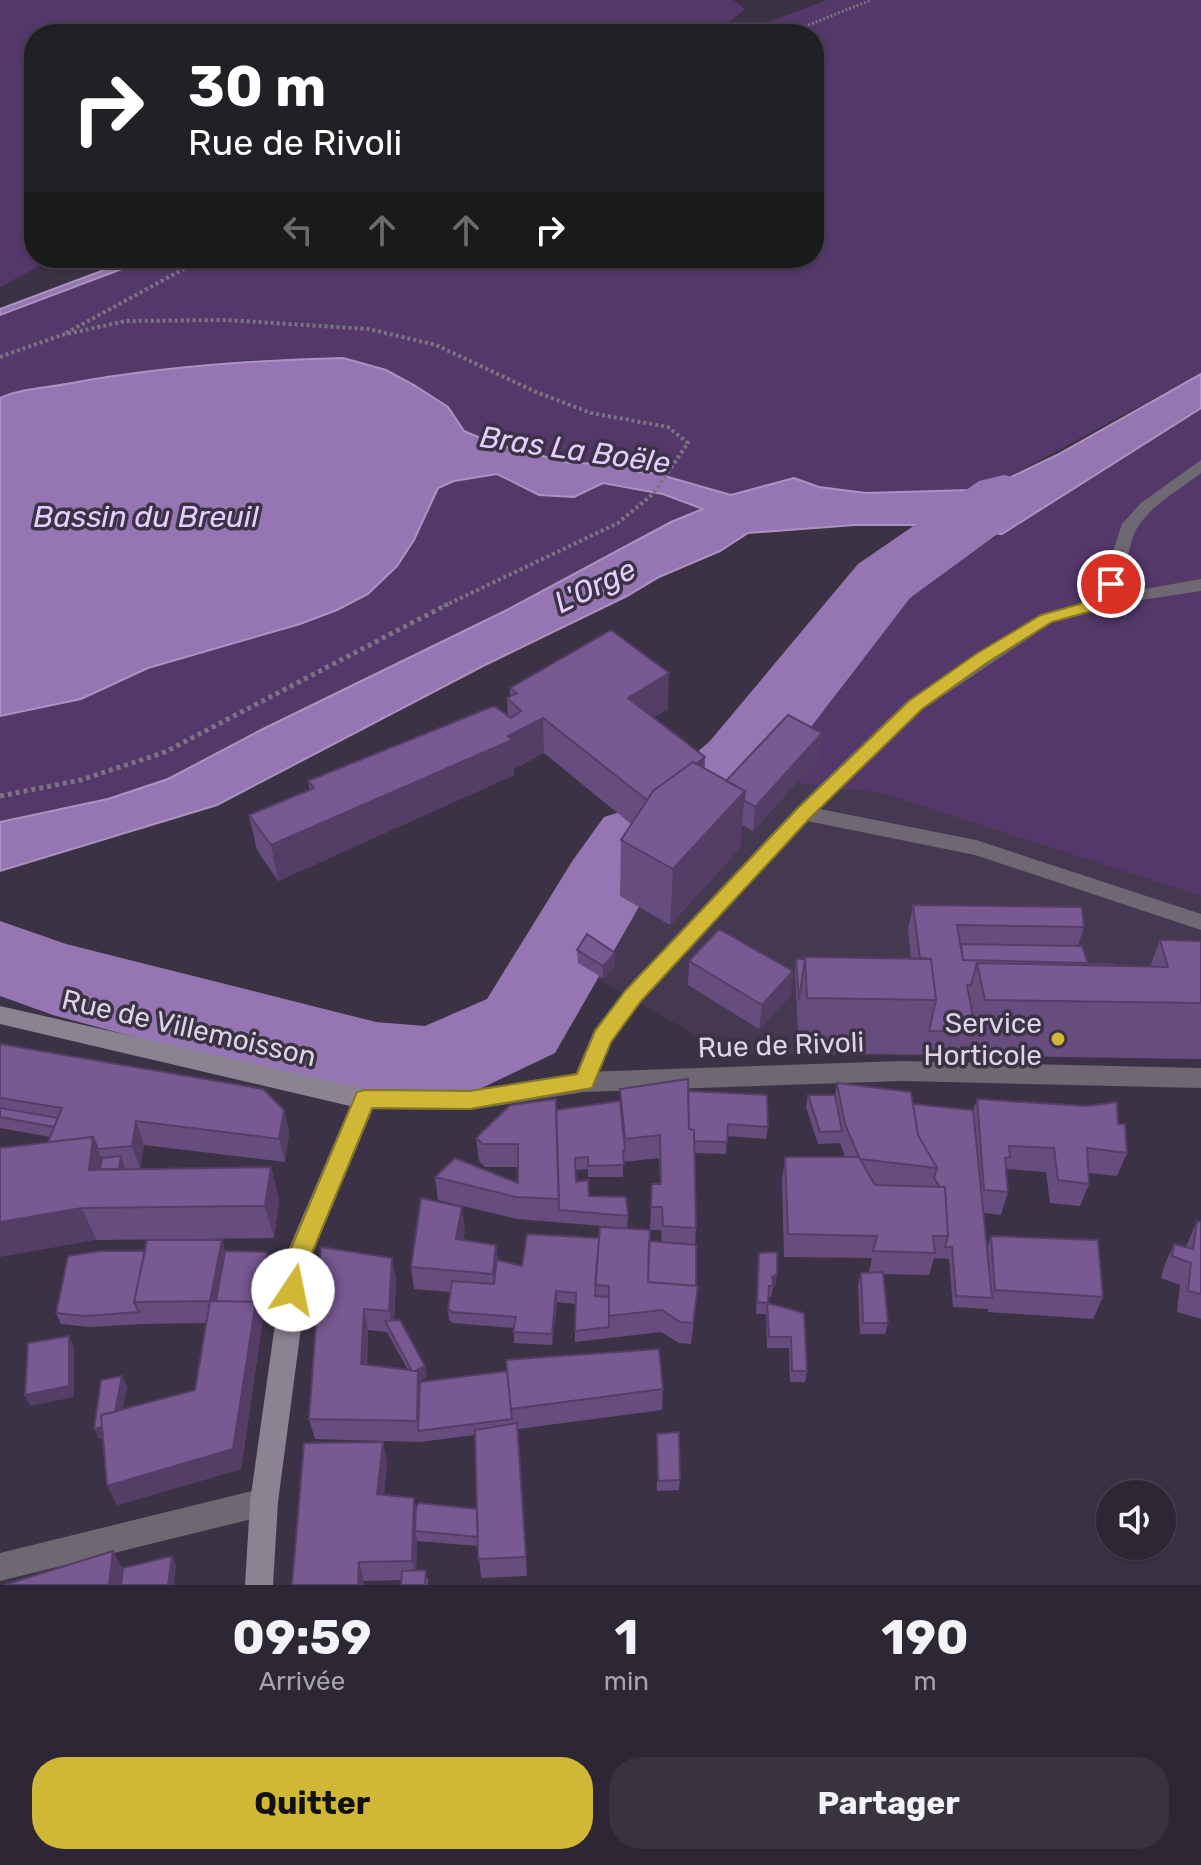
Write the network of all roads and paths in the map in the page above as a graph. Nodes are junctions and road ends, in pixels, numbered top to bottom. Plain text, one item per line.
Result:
1 (871, 0) edge
2 (811, 24) edge
3 (185, 268) edge
4 (62, 335) junction
5 (0, 357) edge
6 (1201, 465) edge
7 (1201, 585) edge
8 (1086, 607) junction
9 (0, 796) edge
10 (803, 813) junction
11 (1201, 922) edge
12 (0, 1015) edge
13 (1201, 1078) edge
14 (584, 1082) junction
15 (365, 1099) junction
16 (264, 1502) junction
17 (0, 1567) edge
18 (259, 1585) edge

1 - 2 path
3 - 4 path
4 - 5 path
4 - 9 path
6 - 8 street
7 - 8 street
8 - 10 street
10 - 11 street
10 - 14 street
12 - 15 street, Rue de Villemoisson
13 - 14 street, Rue de Rivoli
14 - 15 street, Rue de Rivoli
15 - 16 street
16 - 17 street
16 - 18 street

